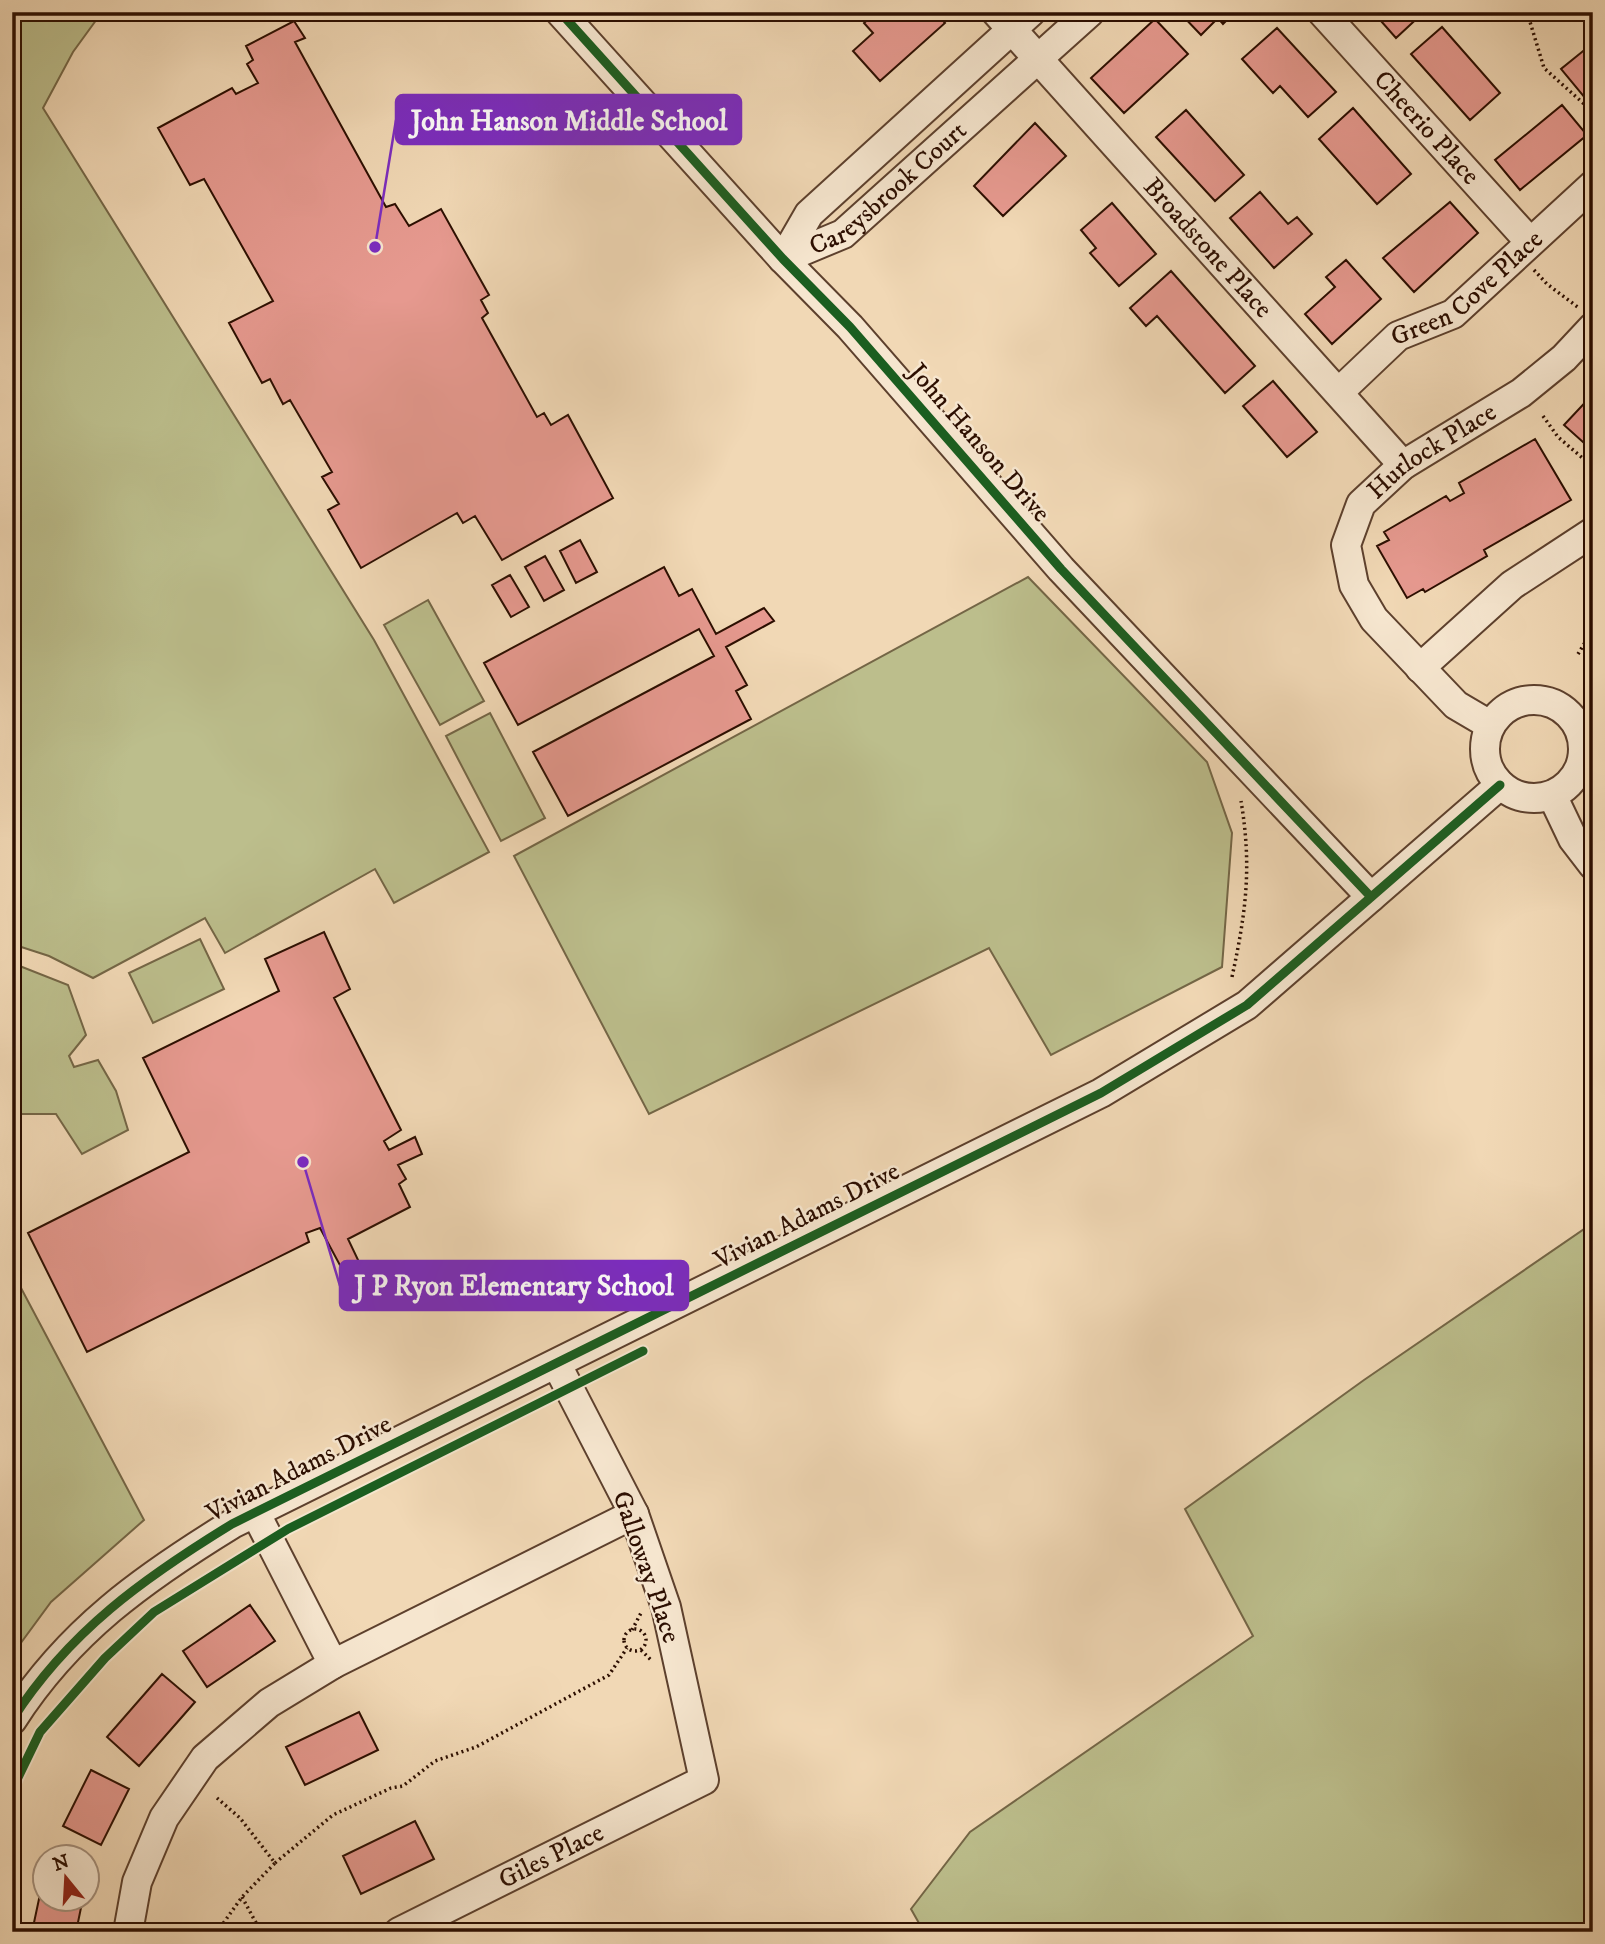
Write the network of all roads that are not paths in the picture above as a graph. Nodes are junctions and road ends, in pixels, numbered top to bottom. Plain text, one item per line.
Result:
1 (560, 12) edge
2 (1090, 12) edge
3 (1322, 12) edge
4 (1013, 18) edge
5 (1038, 59) junction
6 (1593, 185) edge
7 (1523, 248) junction
8 (783, 259) junction
9 (1590, 321) edge
10 (1339, 392) junction
11 (1403, 465) junction
12 (1593, 532) edge
13 (1420, 668) junction
14 (1490, 725) junction
15 (1500, 785) junction
16 (1552, 795) junction
17 (1593, 865) edge
18 (1371, 897) junction
19 (557, 1365) junction
20 (255, 1512) junction
21 (634, 1514) junction
22 (333, 1664) junction
23 (12, 1720) edge
24 (704, 1780) joint
25 (128, 1932) edge
26 (399, 1932) edge

1 - 8 street, John Hanson Drive
2 - 5 street, Careysbrook Court
3 - 7 street, Cheerio Place
4 - 5 street, Broadstone Place
4 - 8 street, Careysbrook Court
5 - 8 street, Careysbrook Court
5 - 10 street, Broadstone Place
6 - 7 street, Green Cove Place
7 - 10 street, Green Cove Place
8 - 18 street, John Hanson Drive
9 - 11 street, Hurlock Place
10 - 11 street, Broadstone Place
11 - 13 street, Hurlock Place
12 - 13 street
13 - 14 street, Hurlock Place
14 - 15 street
14 - 16 street
15 - 16 street
15 - 18 street, Vivian Adams Drive
16 - 17 street
18 - 19 street, Vivian Adams Drive
19 - 20 street, Vivian Adams Drive
19 - 21 street, Galloway Place
20 - 22 street
20 - 23 street, Vivian Adams Drive
21 - 22 street
21 - 24 street, Galloway Place
22 - 25 street
24 - 26 street, Giles Place

